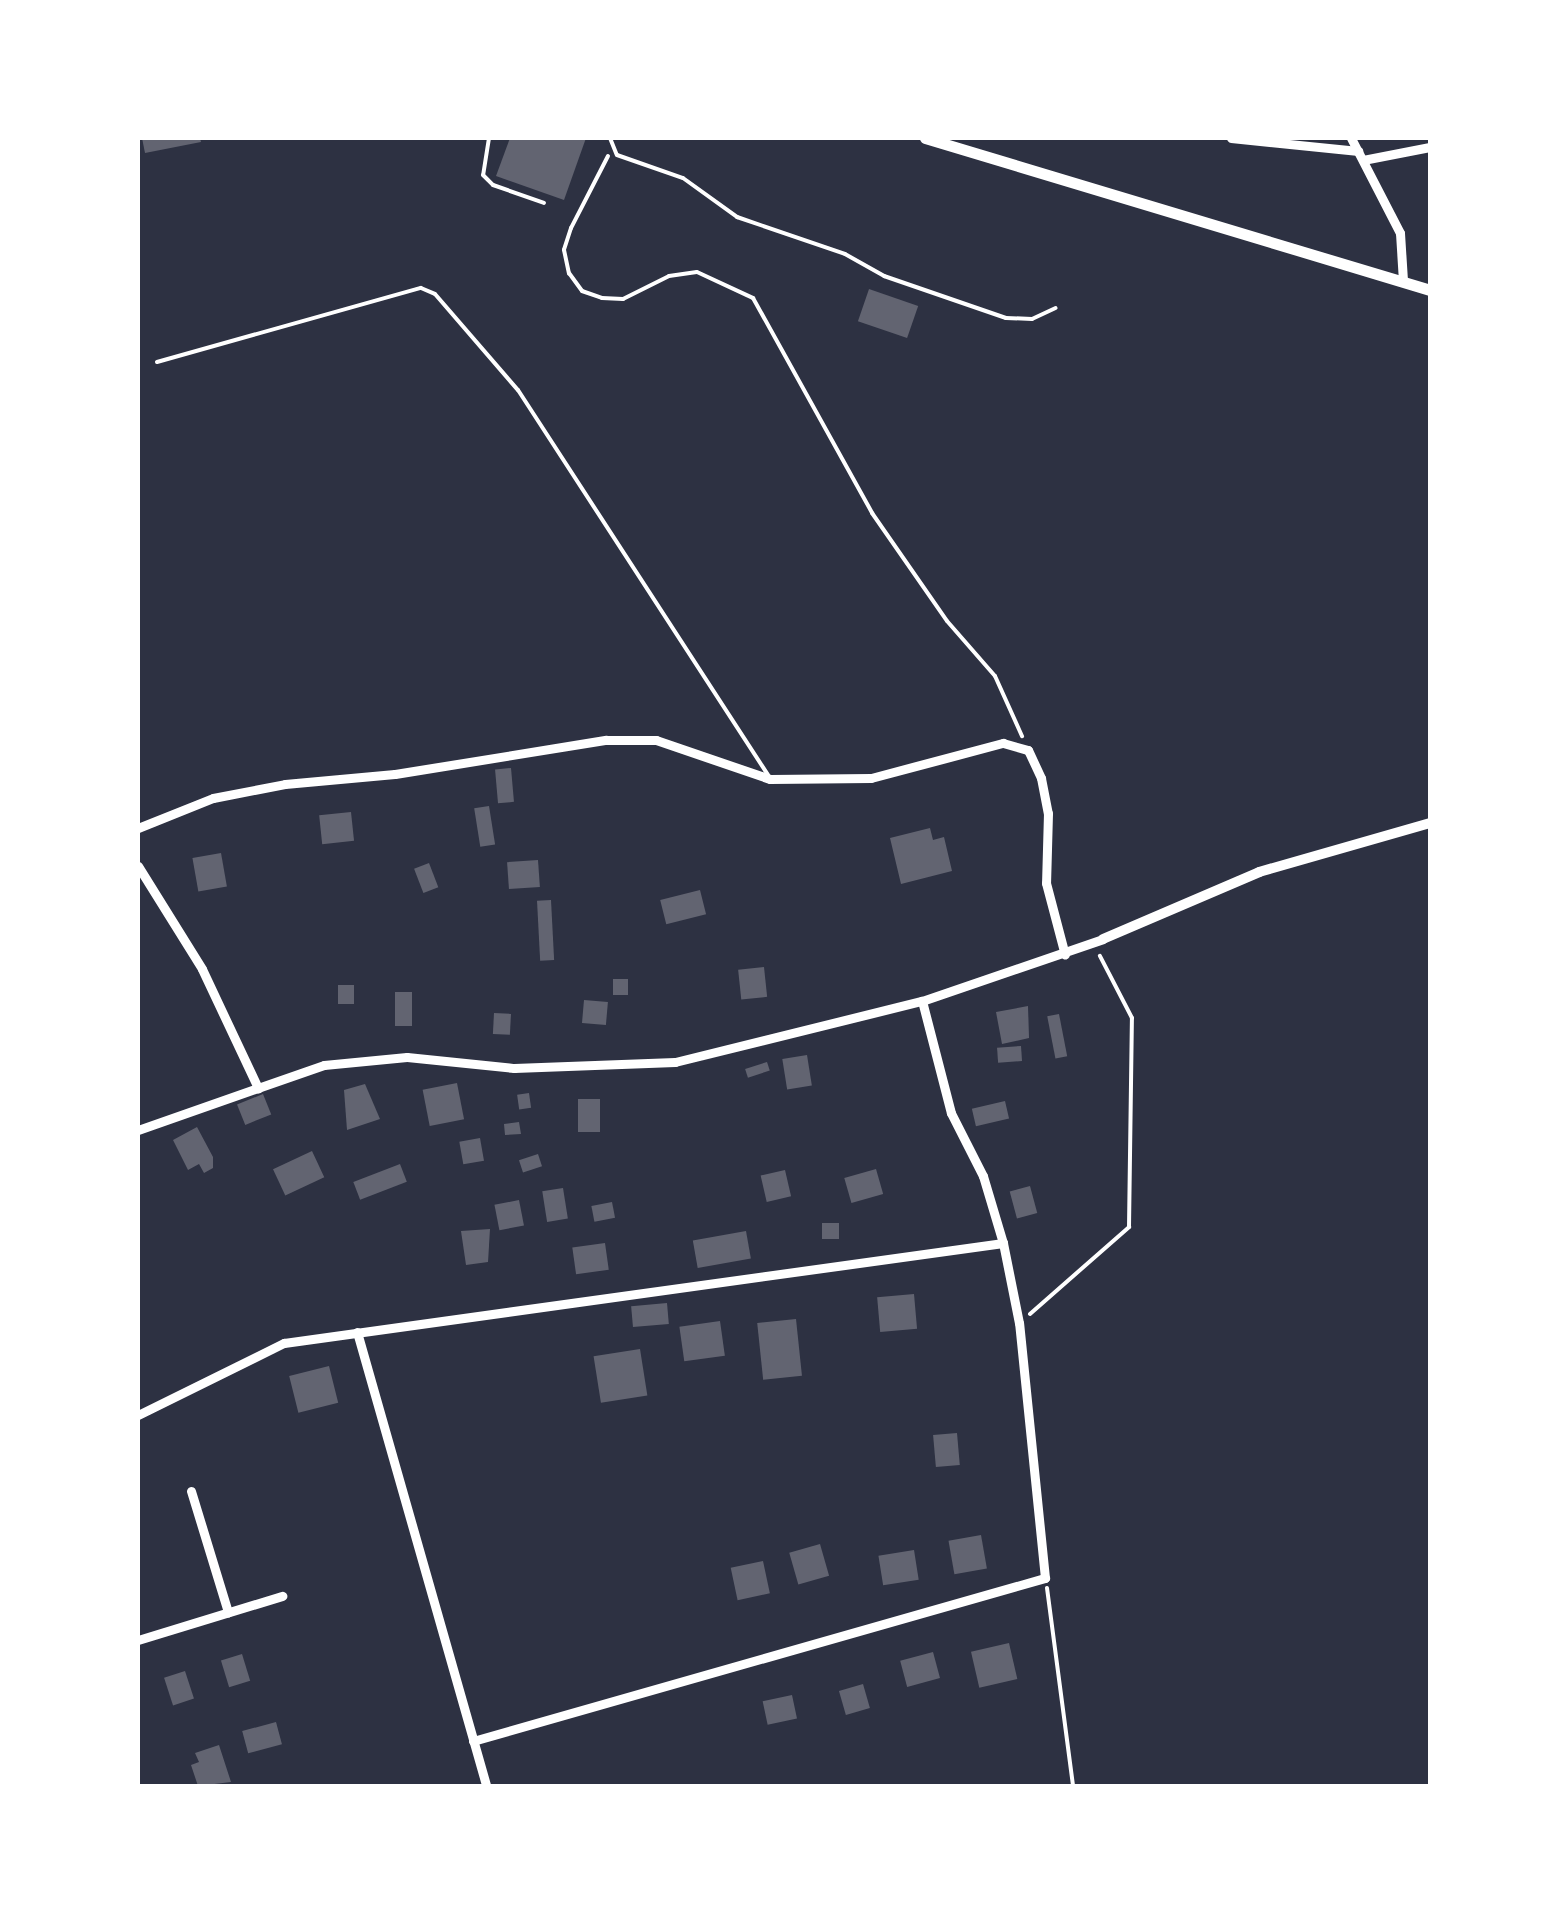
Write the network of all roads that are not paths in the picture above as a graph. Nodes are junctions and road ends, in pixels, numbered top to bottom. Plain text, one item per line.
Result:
1 (489, 138) edge
2 (610, 138) edge
3 (925, 138) edge
4 (1231, 138) edge
5 (1351, 138) edge
6 (1430, 147) edge
7 (1361, 156) junction
8 (544, 202) dead end
9 (1403, 281) junction
10 (1430, 290) edge
11 (1056, 308) dead end
12 (157, 362) dead end
13 (770, 779) junction
14 (1430, 822) edge
15 (138, 828) edge
16 (138, 866) edge
17 (1098, 941) joint
18 (1065, 955) junction
19 (922, 1001) junction
20 (258, 1088) junction
21 (138, 1130) edge
22 (1004, 1242) junction
23 (356, 1332) junction
24 (138, 1415) edge
25 (190, 1492) dead end
26 (282, 1596) dead end
27 (228, 1612) junction
28 (138, 1640) edge
29 (473, 1742) junction
30 (486, 1786) edge

1 - 8 lane
2 - 11 lane
3 - 9 main road
4 - 7 street
5 - 7 street
6 - 7 street
7 - 9 street
9 - 10 main road
12 - 13 lane
13 - 15 street
13 - 18 street
14 - 17 street
16 - 20 street
17 - 18 street
18 - 19 street
19 - 20 street
19 - 22 street
20 - 21 street
22 - 23 street
22 - 29 street
23 - 24 street
23 - 29 street
25 - 27 street
26 - 27 street
27 - 28 street
29 - 30 street

